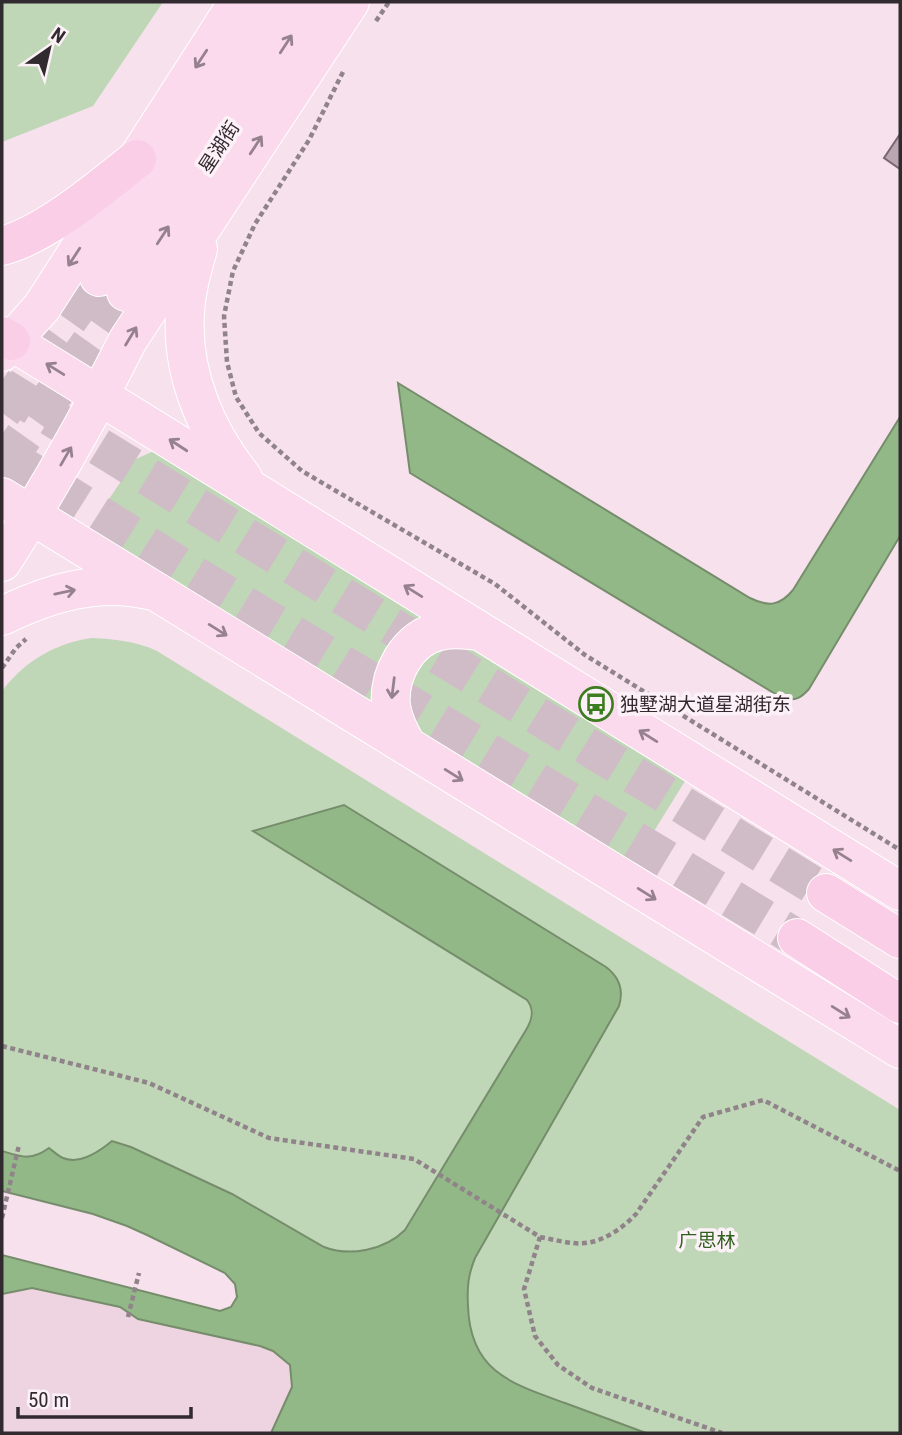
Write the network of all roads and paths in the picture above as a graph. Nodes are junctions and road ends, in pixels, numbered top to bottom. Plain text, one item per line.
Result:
1 (238, 2) edge
2 (276, 2) edge
3 (313, 2) edge
4 (389, 2) edge
5 (362, 13) edge
6 (345, 67) dead end
7 (137, 159) junction
8 (206, 220) junction
9 (2, 246) edge
10 (5, 343) edge
11 (100, 396) junction
12 (255, 494) junction
13 (17, 507) edge
14 (2, 562) edge
15 (160, 594) junction
16 (2, 617) edge
17 (478, 631) junction
18 (408, 746) junction
19 (900, 850) edge
20 (900, 891) edge
21 (826, 892) tunnel mouth
22 (797, 939) tunnel mouth
23 (900, 939) edge
24 (900, 1004) edge
25 (2, 1046) edge
26 (900, 1049) edge
27 (19, 1145) dead end
28 (900, 1171) edge
29 (2, 1218) edge
30 (540, 1237) junction
31 (139, 1273) dead end
32 (128, 1317) dead end
33 (722, 1433) edge

1 -> 7 main road
2 -> 3 main road, 星湖街
4 - 5 path
8 -> 5 main road
6 - 19 path
7 - 9 highway
7 -> 10 main road
11 -> 8 main road
8 - 12 main road
11 -> 10 main road
12 -> 11 main road
13 -> 11 main road
17 -> 12 main road
13 - 14 main road
13 - 15 main road
16 -> 15 main road
15 -> 18 main road
17 -> 18 main road
20 -> 17 main road
18 -> 26 main road
21 - 23 highway
22 - 24 highway
25 - 30 path
27 - 29 path
28 - 30 path
30 - 33 path
31 - 32 path

